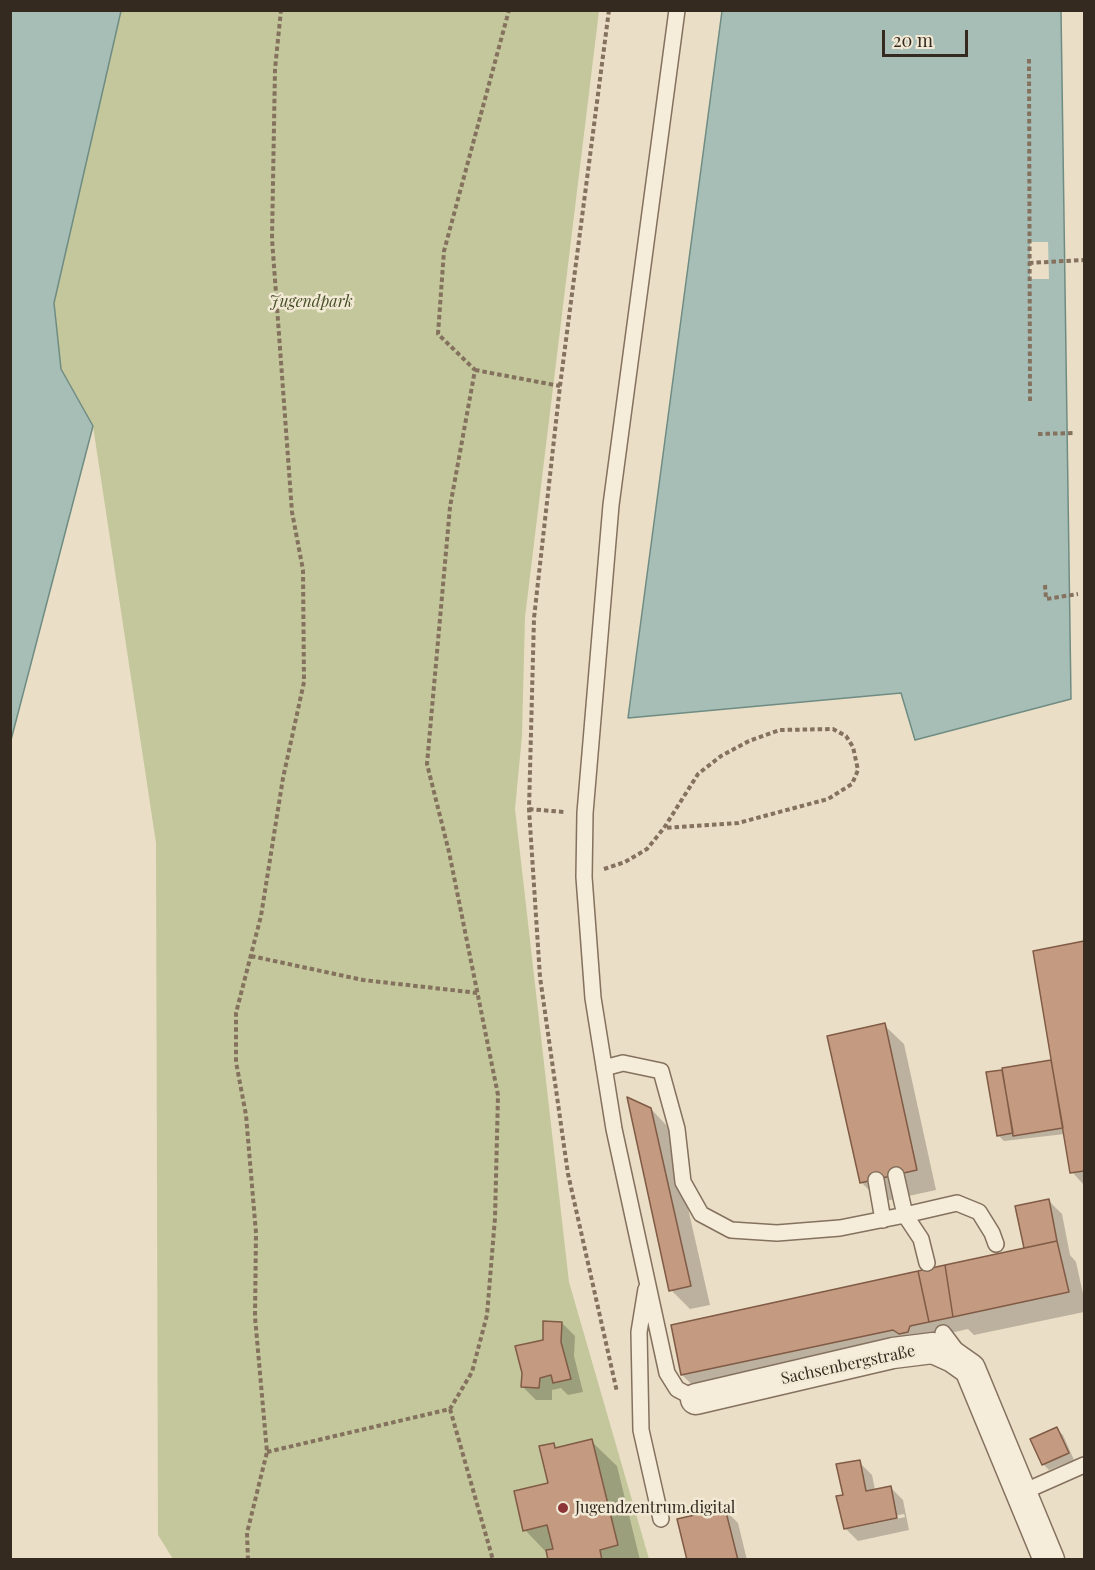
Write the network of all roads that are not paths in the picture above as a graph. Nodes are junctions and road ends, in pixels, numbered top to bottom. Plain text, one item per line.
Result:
1 (677, 10) edge
2 (604, 1068) junction
3 (896, 1175) dead end
4 (876, 1179) dead end
5 (905, 1215) junction
6 (883, 1220) junction
7 (996, 1244) dead end
8 (927, 1263) dead end
9 (647, 1281) junction
10 (943, 1333) dead end
11 (970, 1370) junction
12 (696, 1399) joint
13 (1084, 1465) edge
14 (1023, 1492) junction
15 (661, 1520) dead end
16 (1048, 1560) edge

1 - 2 lane
2 - 6 lane
2 - 9 lane
3 - 5 lane
4 - 6 lane
5 - 6 lane
5 - 7 lane
5 - 8 lane
9 - 12 lane
9 - 15 lane
10 - 11 lane
11 - 12 street, Sachsenbergstraße
11 - 14 street
13 - 14 lane
14 - 16 street

